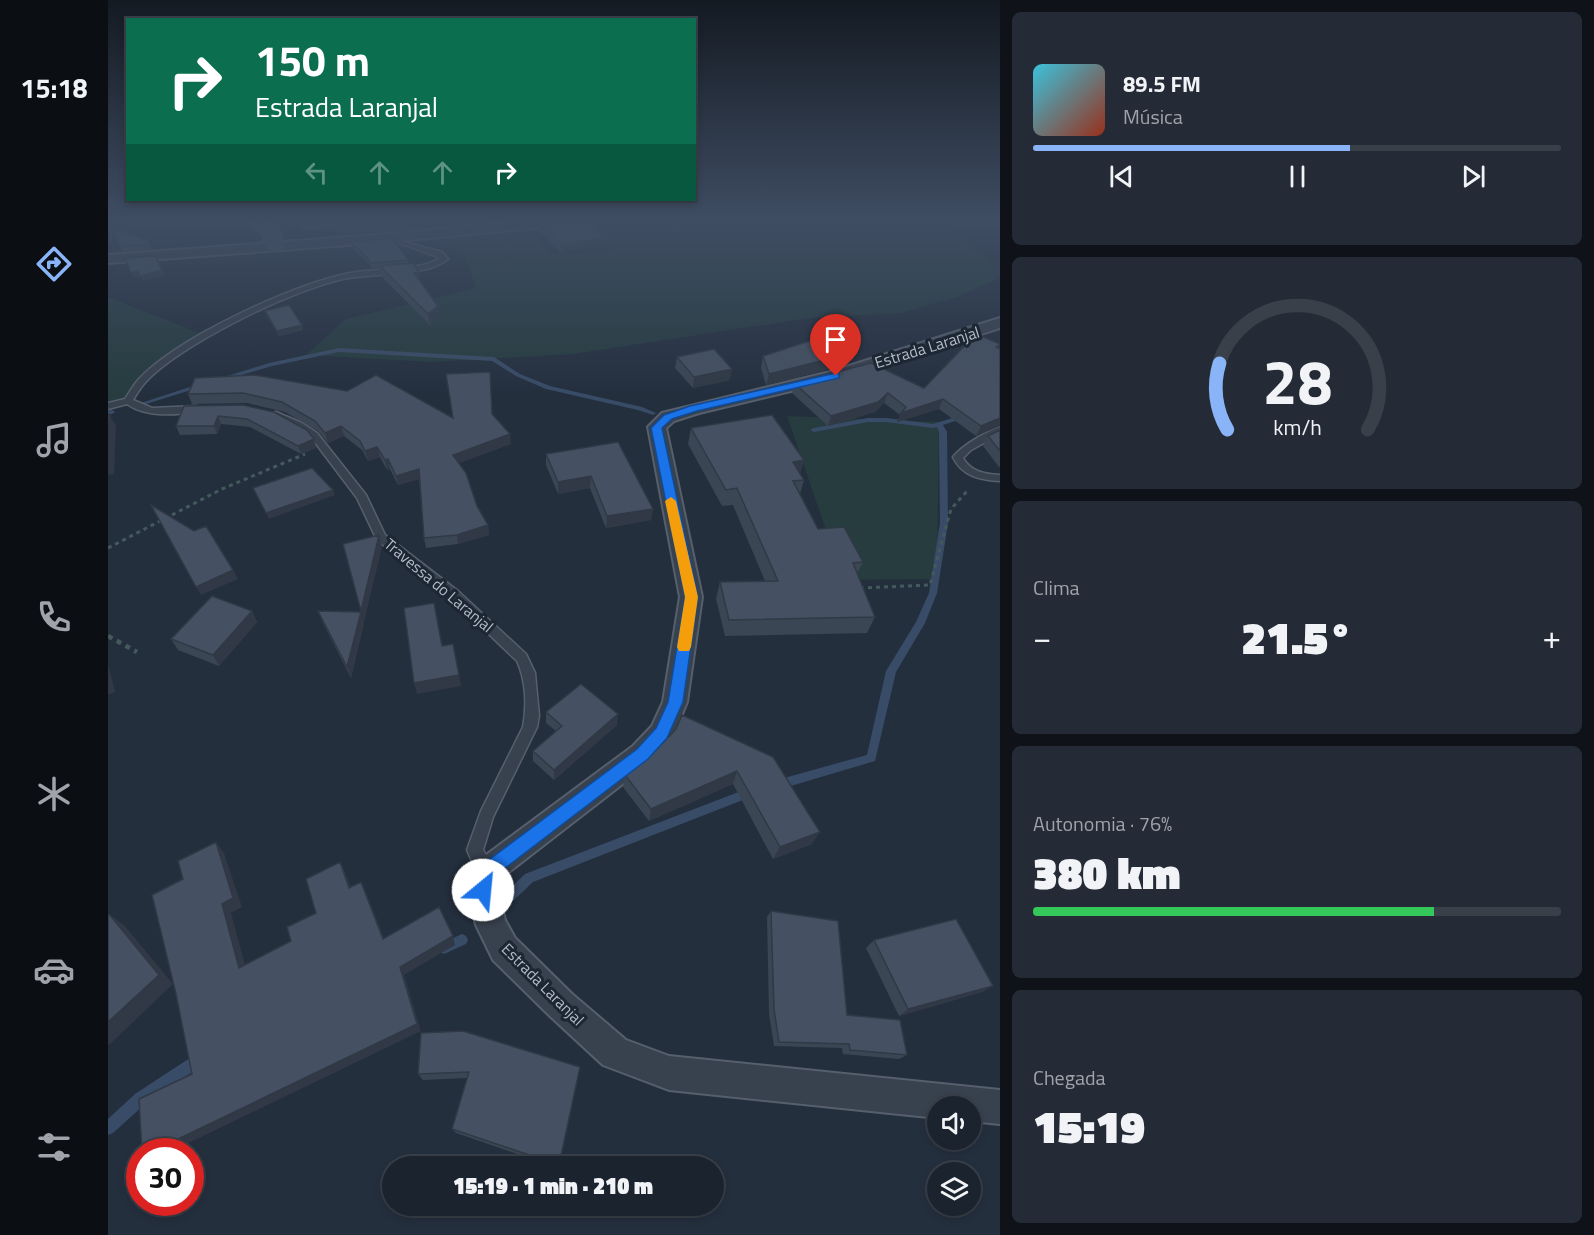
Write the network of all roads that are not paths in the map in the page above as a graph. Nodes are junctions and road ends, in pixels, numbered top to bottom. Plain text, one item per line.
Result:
1 (339, 279) edge
2 (1000, 323) edge
3 (128, 400) junction
4 (108, 406) edge
5 (210, 409) edge
6 (264, 411) edge
7 (1000, 430) edge
8 (997, 478) edge
9 (488, 871) junction
10 (1000, 1107) edge

1 - 3 lane
2 - 9 street, Estrada Laranjal
3 - 4 lane
3 - 5 lane
6 - 9 lane, Travessa do Laranjal
7 - 8 lane
9 - 10 street, Estrada Laranjal

